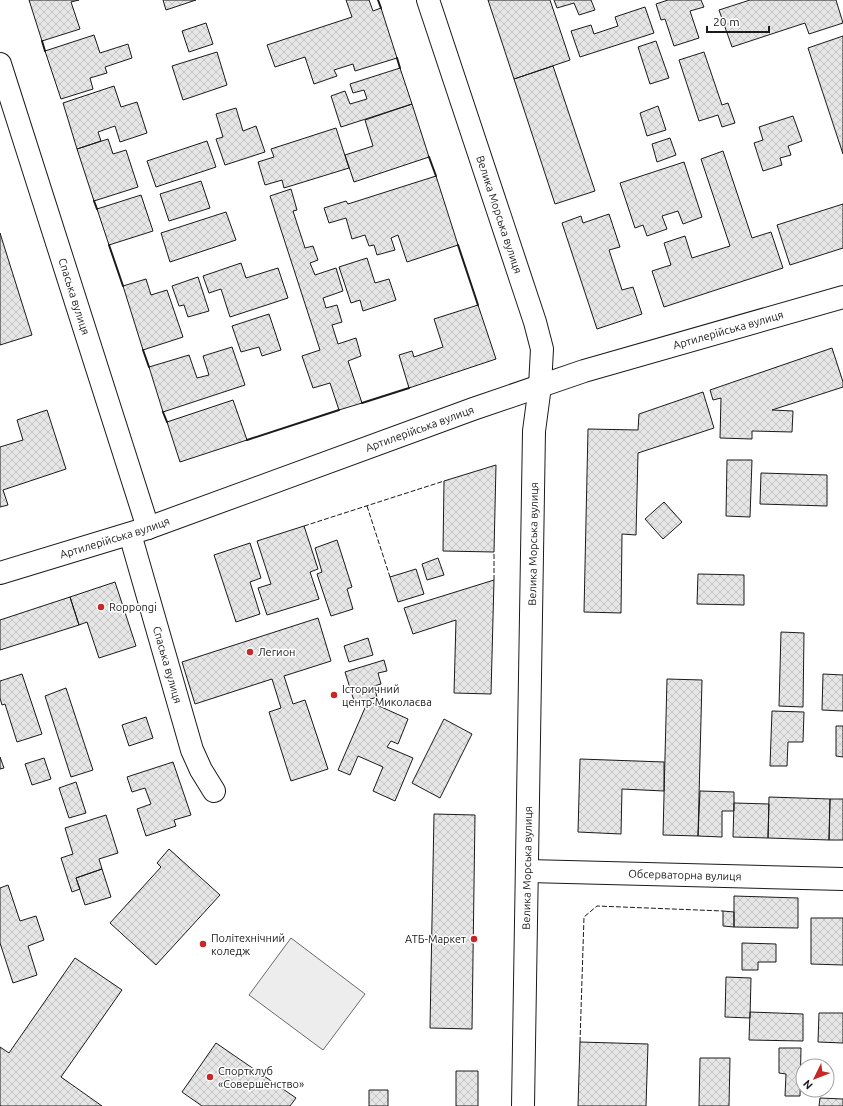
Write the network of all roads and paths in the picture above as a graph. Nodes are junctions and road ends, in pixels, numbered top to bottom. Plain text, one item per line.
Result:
1 (428, 0) edge
2 (0, 64) edge
3 (843, 297) edge
4 (540, 386) junction
5 (139, 531) junction
6 (0, 573) edge
7 (214, 791) dead end
8 (528, 871) junction
9 (843, 879) edge
10 (523, 1106) edge

1 - 4 main road, Велика Морська вулиця
2 - 5 main road, Спаська вулиця
3 - 4 main road, Артилерійська вулиця
4 - 5 main road, Артилерійська вулиця
4 - 8 main road, Велика Морська вулиця
5 - 6 main road, Артилерійська вулиця
5 - 7 main road, Спаська вулиця
8 - 9 main road, Обсерваторна вулиця
8 - 10 main road, Велика Морська вулиця

